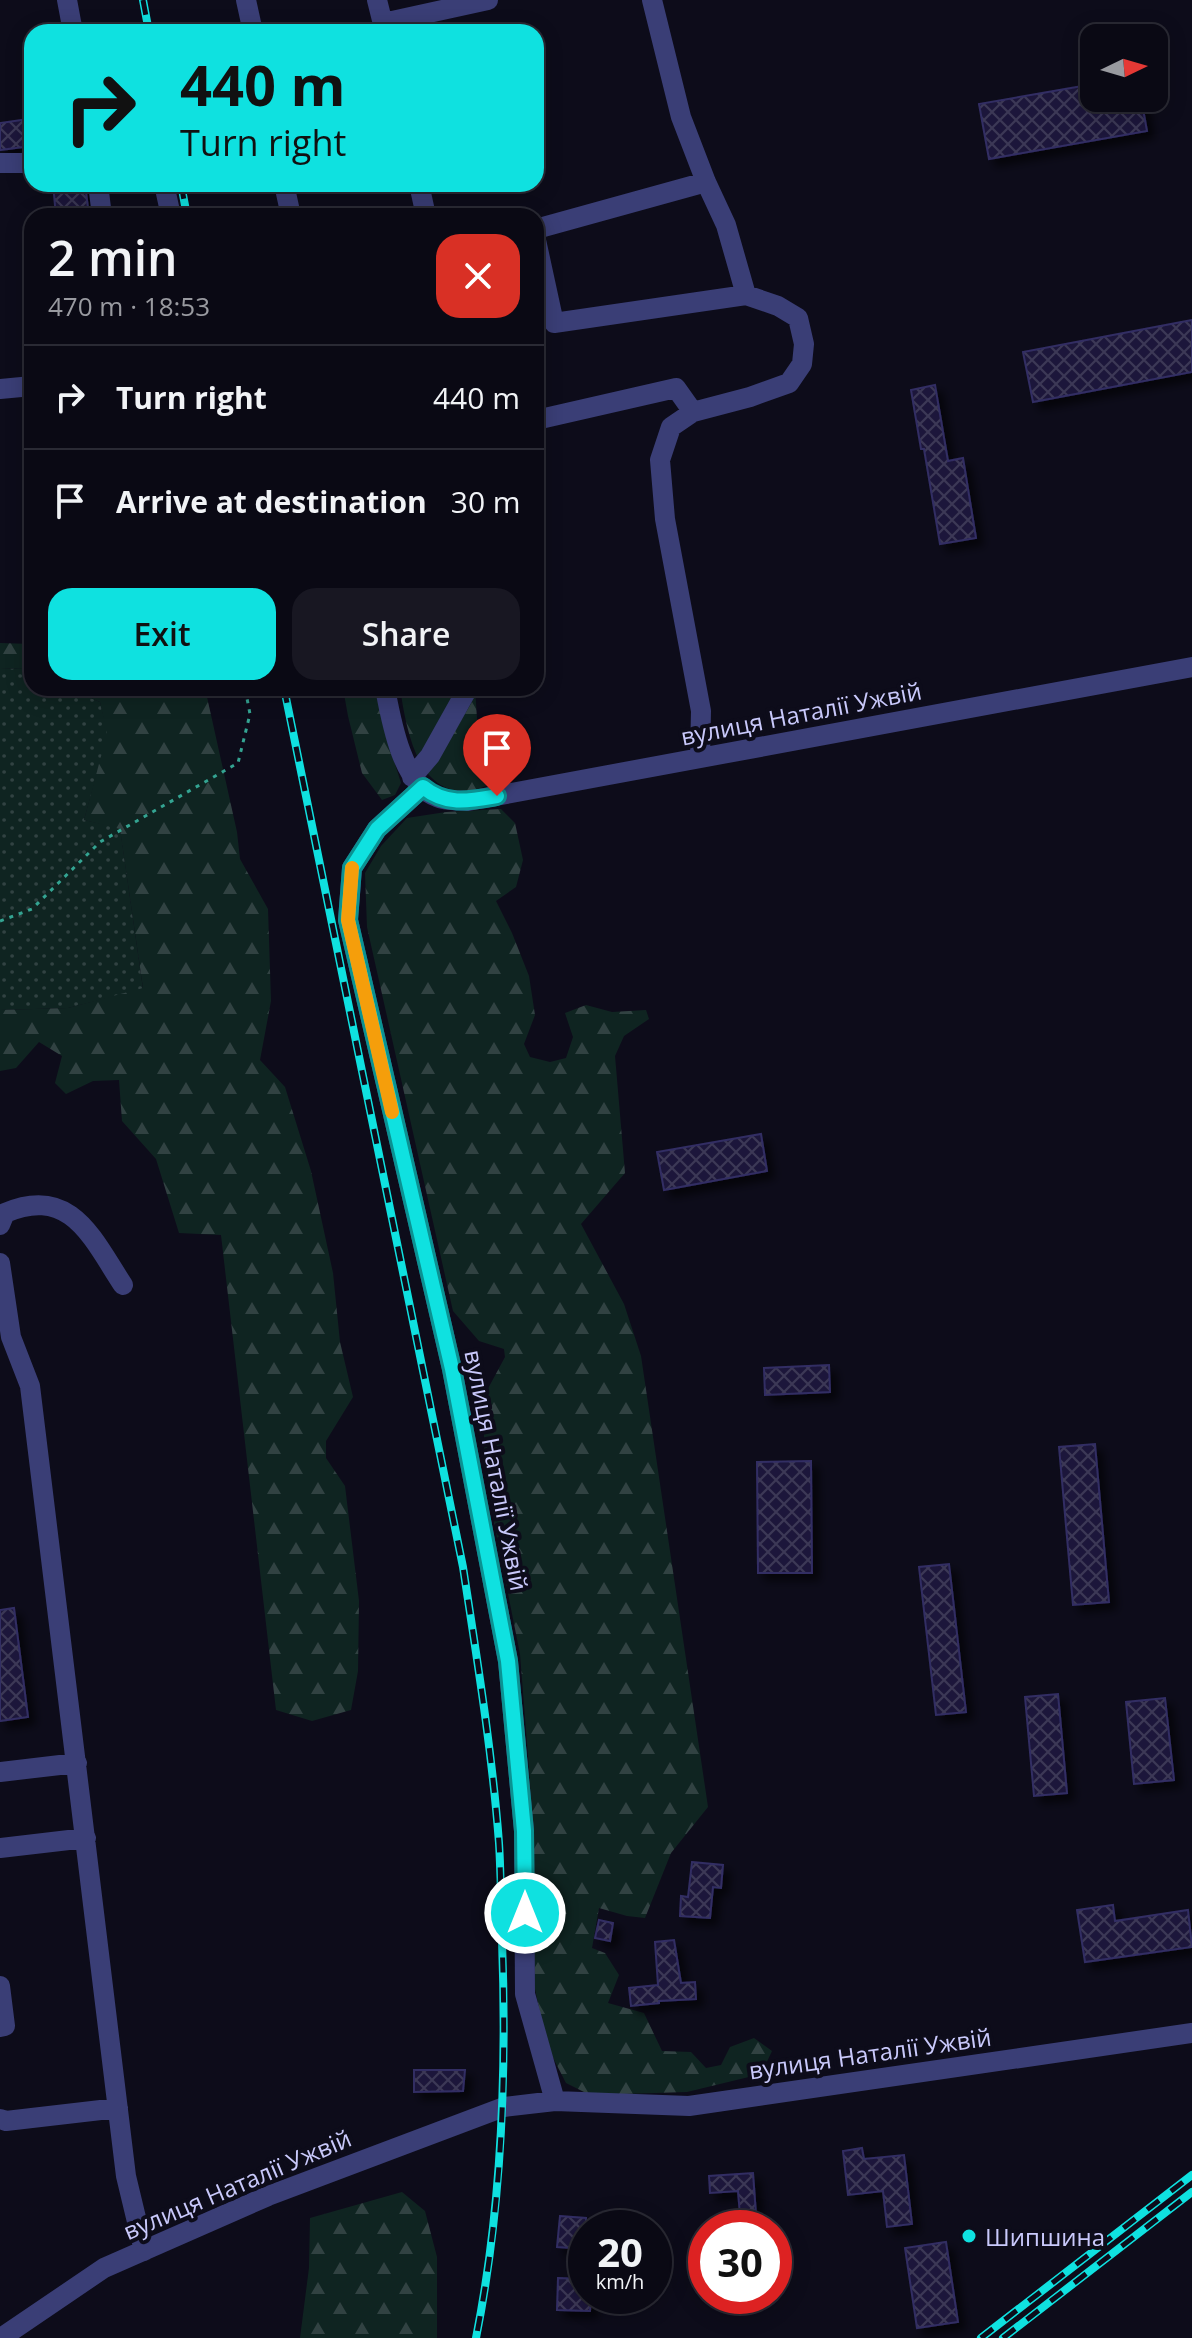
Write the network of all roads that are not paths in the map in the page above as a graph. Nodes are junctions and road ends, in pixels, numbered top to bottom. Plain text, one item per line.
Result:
1 (67, 0) edge
2 (246, 0) edge
3 (377, 0) edge
4 (488, 0) edge
5 (652, 0) edge
6 (72, 24) edge
7 (251, 24) edge
8 (383, 24) edge
9 (396, 24) edge
10 (0, 163) edge
11 (24, 163) edge
12 (706, 182) junction
13 (544, 227) edge
14 (544, 277) edge
15 (746, 295) junction
16 (24, 387) edge
17 (0, 389) edge
18 (693, 412) junction
19 (544, 418) edge
20 (1192, 667) edge
21 (386, 696) edge
22 (464, 696) edge
23 (700, 758) junction
24 (417, 782) junction
25 (0, 1225) edge
26 (0, 1263) edge
27 (123, 1285) dead end
28 (77, 1763) junction
29 (0, 1772) edge
30 (86, 1838) junction
31 (0, 1848) edge
32 (0, 1986) edge
33 (0, 2027) edge
34 (1192, 2033) edge
35 (555, 2101) junction
36 (118, 2108) junction
37 (0, 2119) edge
38 (144, 2251) junction
39 (1, 2338) edge

1 - 6 street
2 - 7 street
3 - 8 street
4 - 9 street
5 - 12 street
10 - 11 street
12 - 13 street
12 - 15 street
14 - 15 street
15 - 18 street
16 - 17 street
18 - 19 street
18 - 23 street
20 - 23 street, вулиця Наталії Ужвій
21 - 24 street
22 - 24 street
23 - 24 street, вулиця Наталії Ужвій
24 - 35 street, вулиця Наталії Ужвій
25 - 27 street
26 - 28 street
28 - 29 street
28 - 30 street
30 - 31 street
30 - 36 street
32 - 33 street
34 - 35 street, вулиця Наталії Ужвій
35 - 38 street, вулиця Наталії Ужвій
36 - 37 street
36 - 38 street
38 - 39 street, вулиця Наталії Ужвій

